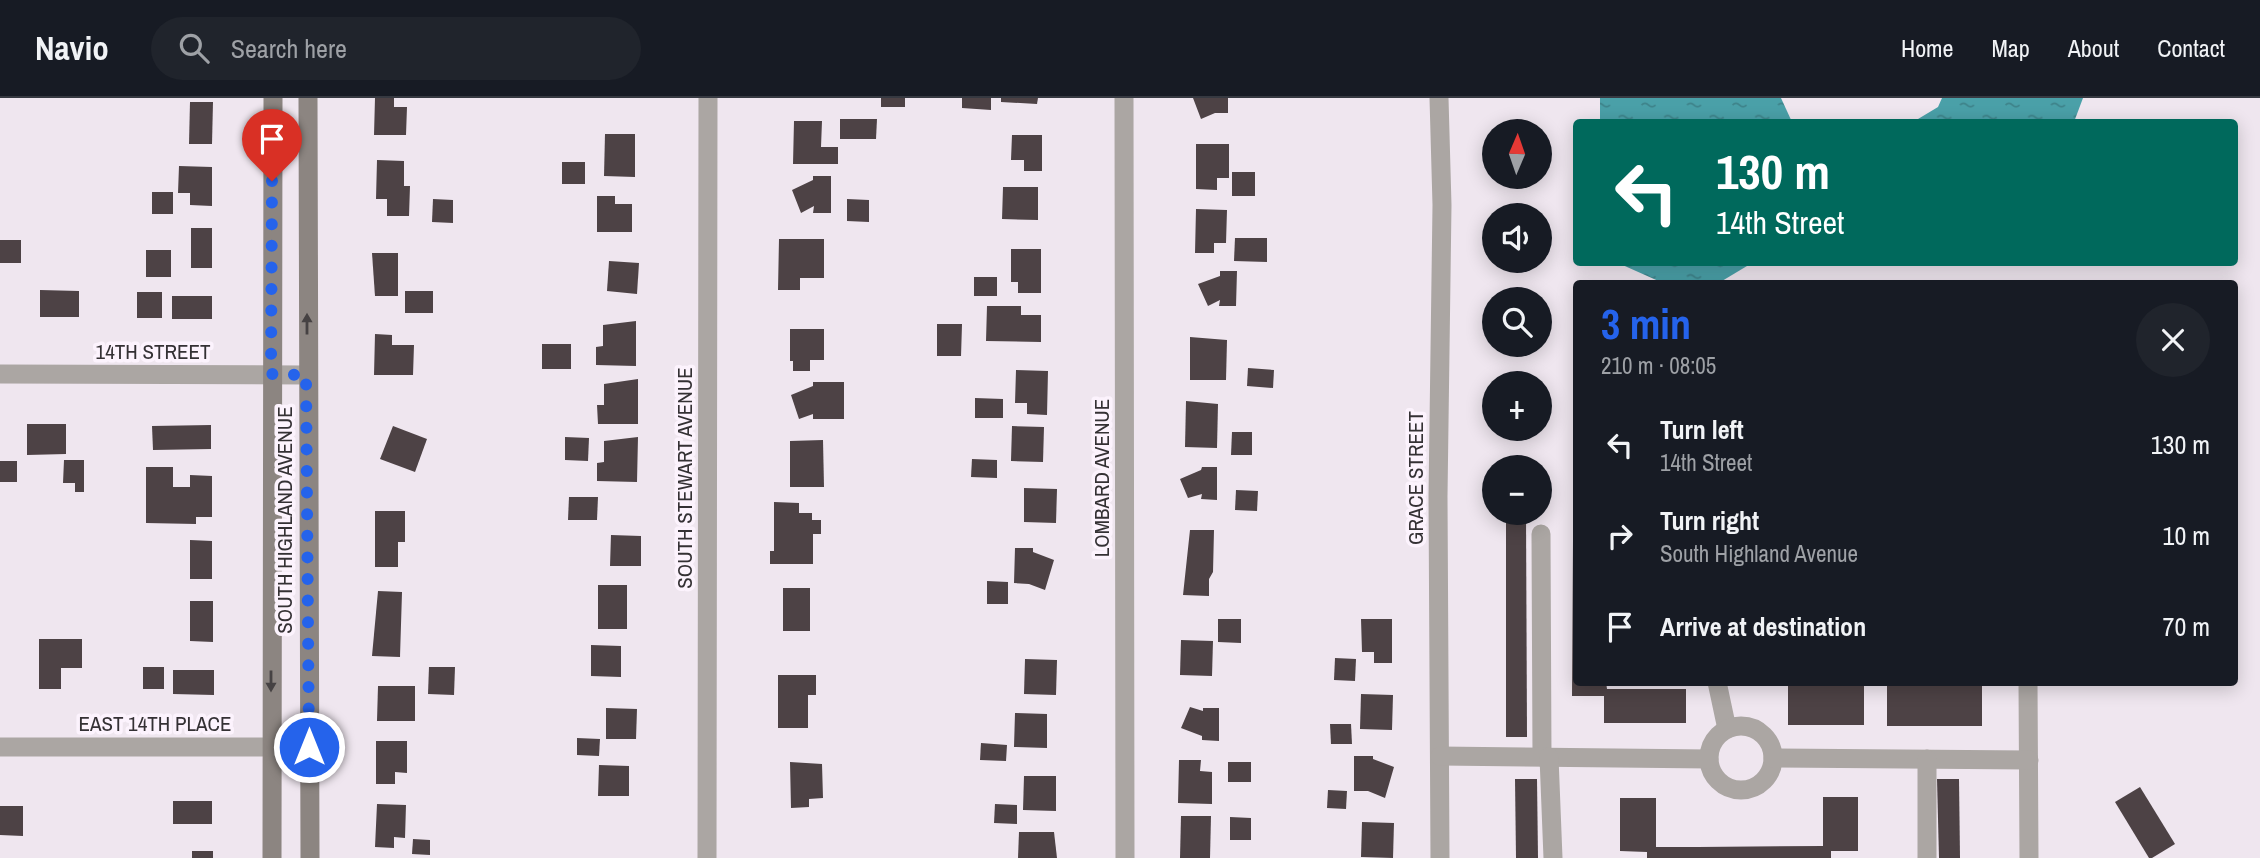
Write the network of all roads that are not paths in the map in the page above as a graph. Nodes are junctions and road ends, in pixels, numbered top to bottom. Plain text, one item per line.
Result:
1 (273, 98) edge
2 (308, 98) edge
3 (708, 98) edge
4 (1124, 98) edge
5 (1439, 98) edge
6 (0, 374) edge
7 (271, 374) junction
8 (306, 375) junction
9 (1541, 534) dead end
10 (1718, 686) edge
11 (2028, 686) edge
12 (1727, 729) junction
13 (0, 747) edge
14 (271, 747) junction
15 (309, 747) junction
16 (1440, 756) junction
17 (1546, 757) junction
18 (1773, 758) junction
19 (1709, 759) junction
20 (1927, 759) junction
21 (2029, 760) junction
22 (272, 858) edge
23 (310, 858) edge
24 (707, 858) edge
25 (1125, 858) edge
26 (1440, 858) edge
27 (1553, 858) edge
28 (1927, 858) edge
29 (2029, 858) edge

1 - 7 main road, SOUTH HIGHLAND AVENUE
8 -> 2 main road, SOUTH HIGHLAND AVENUE
3 - 24 street, SOUTH STEWART AVENUE
4 - 25 street, LOMBARD AVENUE
5 - 16 street, GRACE STREET
6 - 7 street, 14TH STREET
7 - 8 street, 14TH STREET
7 -> 14 main road, SOUTH HIGHLAND AVENUE
8 - 15 main road, SOUTH HIGHLAND AVENUE
9 - 17 street
10 - 12 street
11 - 21 street
12 - 18 street
12 - 19 street
13 - 14 street, EAST 14TH PLACE
14 - 15 street, EAST 14TH PLACE
14 - 22 main road, SOUTH HIGHLAND AVENUE
15 - 23 main road, SOUTH HIGHLAND AVENUE
16 - 17 street
16 - 26 street, GRACE STREET
17 - 19 street
17 - 27 street
18 - 19 street
18 - 20 street
20 - 21 street
20 - 28 street
21 - 29 street

